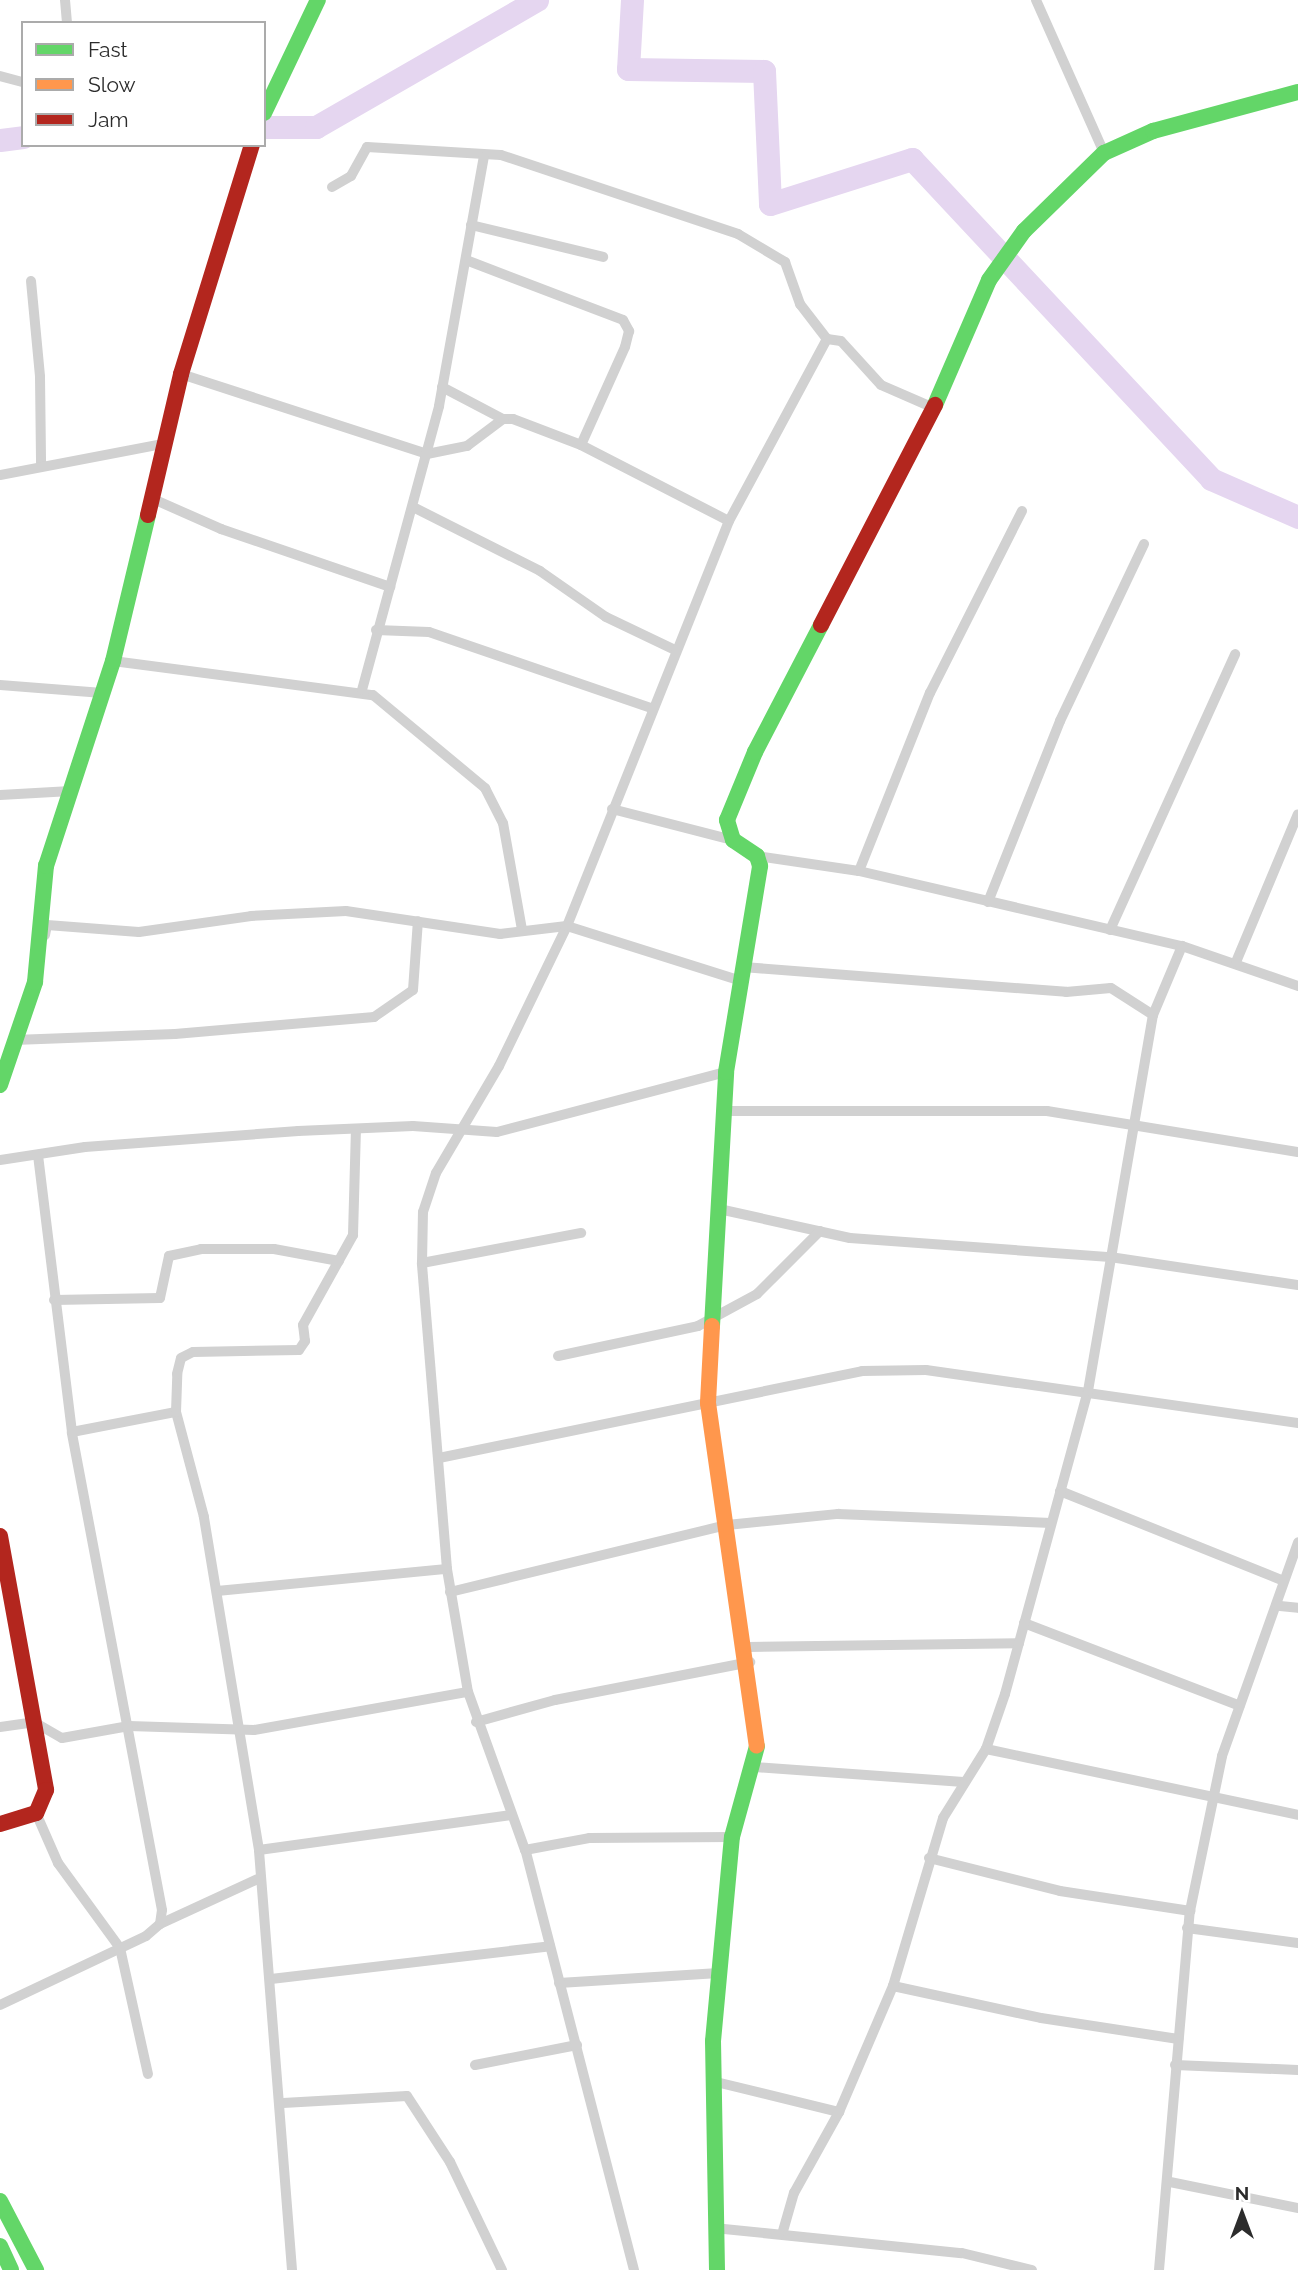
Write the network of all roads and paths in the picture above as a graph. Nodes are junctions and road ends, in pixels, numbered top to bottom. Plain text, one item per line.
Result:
1 (65, 0) edge
2 (318, 0) edge
3 (1036, 0) edge
4 (67, 21) edge
5 (0, 76) edge
6 (21, 81) edge
7 (271, 92) edge
8 (1298, 92) edge
9 (251, 147) edge
10 (1104, 153) junction
11 (484, 157) junction
12 (332, 187) dead end
13 (471, 225) junction
14 (603, 257) dead end
15 (466, 260) junction
16 (31, 281) dead end
17 (827, 339) junction
18 (181, 374) junction
19 (442, 387) junction
20 (934, 408) junction
21 (503, 419) junction
22 (163, 444) junction
23 (581, 445) junction
24 (427, 454) junction
25 (41, 465) junction
26 (0, 475) edge
27 (151, 498) junction
28 (415, 508) junction
29 (1022, 512) dead end
30 (729, 521) junction
31 (1144, 544) dead end
32 (390, 587) junction
33 (376, 630) junction
34 (675, 650) junction
35 (1235, 654) dead end
36 (113, 661) junction
37 (0, 685) edge
38 (362, 690) junction
39 (103, 693) junction
40 (651, 708) junction
41 (71, 791) junction
42 (0, 795) edge
43 (612, 809) junction
44 (1298, 814) edge
45 (733, 840) junction
46 (757, 856) junction
47 (859, 871) junction
48 (988, 902) junction
49 (418, 921) junction
50 (567, 926) junction
51 (522, 930) junction
52 (1110, 930) junction
53 (1182, 946) junction
54 (1236, 962) junction
55 (742, 974) junction
56 (35, 982) junction
57 (1298, 986) edge
58 (1153, 1016) junction
59 (8, 1050) edge
60 (726, 1072) junction
61 (0, 1085) edge
62 (724, 1111) junction
63 (1132, 1125) junction
64 (356, 1129) junction
65 (457, 1131) junction
66 (1298, 1152) edge
67 (38, 1156) junction
68 (0, 1160) edge
69 (719, 1209) junction
70 (820, 1231) junction
71 (581, 1233) dead end
72 (1110, 1257) junction
73 (339, 1261) junction
74 (422, 1263) junction
75 (1298, 1285) edge
76 (54, 1300) junction
77 (711, 1319) junction
78 (558, 1356) dead end
79 (1088, 1391) junction
80 (708, 1403) junction
81 (176, 1412) junction
82 (1298, 1423) edge
83 (72, 1432) junction
84 (439, 1458) junction
85 (1060, 1491) junction
86 (1051, 1523) junction
87 (727, 1525) junction
88 (0, 1536) edge
89 (1298, 1542) edge
90 (447, 1569) junction
91 (1284, 1581) junction
92 (216, 1591) junction
93 (450, 1592) junction
94 (1279, 1606) junction
95 (1298, 1608) edge
96 (1024, 1623) junction
97 (1019, 1643) junction
98 (748, 1654) junction
99 (468, 1692) junction
100 (1240, 1706) junction
101 (34, 1722) junction
102 (476, 1722) junction
103 (129, 1726) junction
104 (0, 1727) edge
105 (240, 1729) junction
106 (986, 1749) junction
107 (755, 1767) junction
108 (962, 1782) junction
109 (1213, 1798) junction
110 (36, 1813) junction
111 (510, 1815) junction
112 (1298, 1815) edge
113 (0, 1824) edge
114 (732, 1837) junction
115 (259, 1850) junction
116 (524, 1850) junction
117 (929, 1858) junction
118 (260, 1878) junction
119 (1189, 1911) junction
120 (160, 1924) junction
121 (1187, 1928) junction
122 (1298, 1943) edge
123 (550, 1946) junction
124 (120, 1948) junction
125 (719, 1973) junction
126 (271, 1979) junction
127 (559, 1983) junction
128 (893, 1986) junction
129 (0, 2005) edge
130 (1178, 2039) junction
131 (577, 2045) junction
132 (475, 2065) dead end
133 (1175, 2065) junction
134 (1298, 2070) edge
135 (148, 2074) dead end
136 (712, 2081) junction
137 (283, 2103) junction
138 (839, 2112) junction
139 (1170, 2182) junction
140 (0, 2201) edge
141 (1298, 2208) edge
142 (714, 2228) junction
143 (783, 2231) junction
144 (0, 2246) edge
145 (11, 2270) edge
146 (36, 2270) edge
147 (292, 2270) edge
148 (502, 2270) edge
149 (634, 2270) edge
150 (717, 2270) edge
151 (1032, 2270) edge
152 (1159, 2270) edge

1 - 4 street
2 - 7 street
3 - 10 street
5 - 6 street
8 - 10 street
9 - 18 street
10 - 20 street
11 - 12 street
11 - 13 street
11 - 17 street
13 - 14 street
13 - 15 street
15 - 19 street
15 - 23 street
16 - 25 street
17 - 20 street
17 - 30 street
18 - 22 street
18 - 24 street
19 - 21 street
19 - 24 street
20 - 45 street
21 - 23 street
21 - 24 street
22 - 25 street
22 - 27 street
23 - 30 street
24 - 28 street
25 - 26 street
27 - 32 street
27 - 36 street
28 - 32 street
28 - 34 street
29 - 47 street
30 - 34 street
31 - 48 street
32 - 33 street
33 - 38 street
33 - 40 street
34 - 40 street
35 - 52 street
36 - 38 street
36 - 39 street
37 - 39 street
38 - 51 street
39 - 41 street
40 - 43 street
41 - 42 street
41 - 56 street
43 - 45 street
43 - 50 street
44 - 54 street
45 - 46 street
46 - 47 street
46 - 55 street
47 - 48 street
48 - 52 street
49 - 51 street
49 - 56 street
49 - 59 street
50 - 51 street
50 - 55 street
50 - 65 street
52 - 53 street
53 - 54 street
53 - 58 street
54 - 57 street
55 - 58 street
55 - 60 street
56 - 59 street
58 - 63 street
59 - 61 street
60 - 62 street
60 - 65 street
62 - 63 street
62 - 69 street
63 - 66 street
63 - 72 street
64 - 65 street
64 - 67 street
64 - 73 street
65 - 74 street
67 - 68 street
67 - 76 street
69 - 70 street
69 - 77 street
70 - 72 street
70 - 77 street
71 - 74 street
72 - 75 street
72 - 79 street
73 - 76 street
73 - 81 street
74 - 84 street
76 - 83 street
77 - 78 street
77 - 80 street
79 - 80 street
79 - 82 street
79 - 85 street
80 - 84 street
80 - 87 street
81 - 83 street
81 - 92 street
83 - 103 street
84 - 90 street
85 - 86 street
85 - 91 street
86 - 87 street
86 - 96 street
87 - 93 street
87 - 98 street
88 - 101 street
89 - 91 street
90 - 92 street
90 - 93 street
91 - 94 street
92 - 105 street
93 - 99 street
94 - 95 street
94 - 100 street
96 - 97 street
96 - 100 street
97 - 98 street
97 - 106 street
98 - 102 street
98 - 107 street
99 - 102 street
99 - 105 street
100 - 109 street
101 - 103 street
101 - 104 street
101 - 110 street
102 - 111 street
103 - 105 street
103 - 120 street
105 - 115 street
106 - 108 street
106 - 109 street
107 - 108 street
107 - 114 street
108 - 117 street
109 - 112 street
109 - 119 street
110 - 113 street
110 - 124 street
111 - 115 street
111 - 116 street
114 - 116 street
114 - 125 street
115 - 118 street
116 - 123 street
117 - 119 street
117 - 128 street
118 - 120 street
118 - 126 street
119 - 121 street
120 - 124 street
121 - 122 street
121 - 130 street
123 - 126 street
123 - 127 street
124 - 129 street
124 - 135 street
125 - 127 street
125 - 136 street
126 - 137 street
127 - 131 street
128 - 130 street
128 - 138 street
130 - 133 street
131 - 132 street
131 - 149 street
133 - 134 street
133 - 139 street
136 - 138 street
136 - 142 street
137 - 147 street
137 - 148 street
138 - 143 street
139 - 141 street
139 - 152 street
140 - 146 street
142 - 143 street
142 - 150 street
143 - 151 street
144 - 145 street

